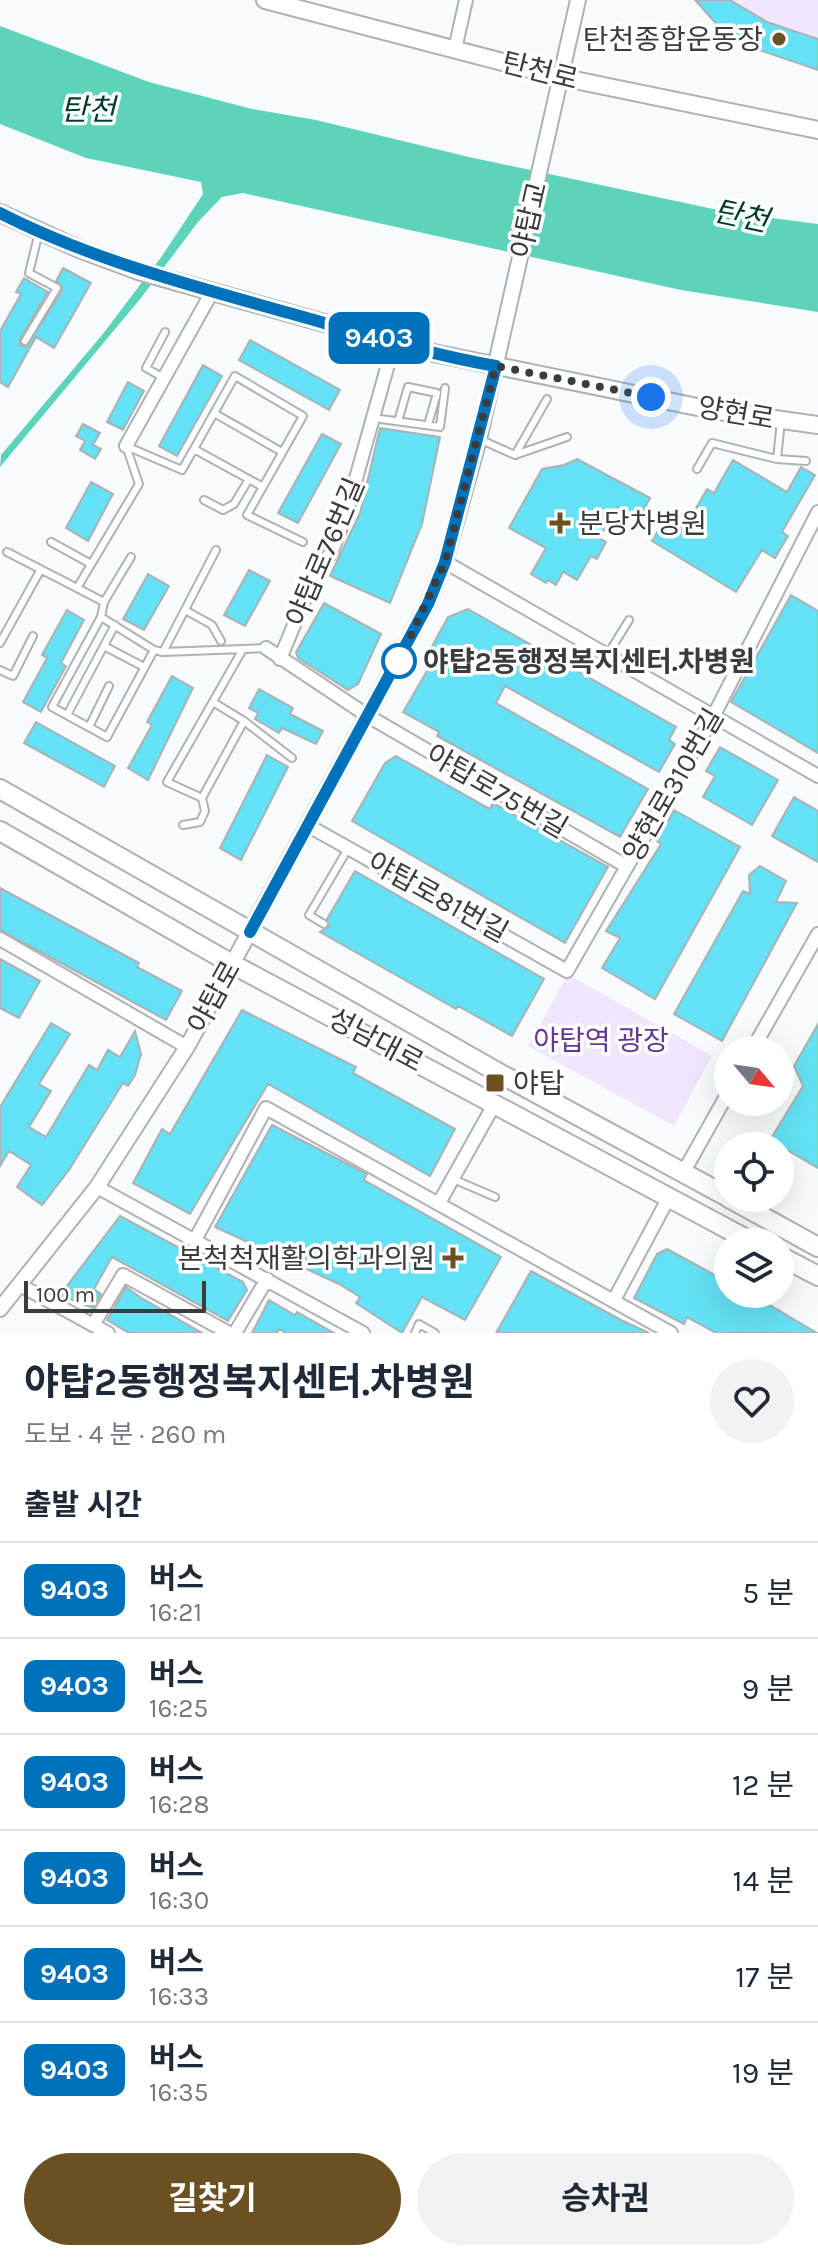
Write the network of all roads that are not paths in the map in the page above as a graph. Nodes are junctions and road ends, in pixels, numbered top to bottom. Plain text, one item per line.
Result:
1 (265, 0) edge
2 (466, 0) edge
3 (578, 0) edge
4 (455, 49) junction
5 (560, 77) junction
6 (818, 130) edge
7 (0, 213) edge
8 (39, 232) junction
9 (212, 292) junction
10 (165, 332) dead end
11 (504, 333) joint
12 (25, 341) dead end
13 (394, 343) junction
14 (496, 366) junction
15 (164, 378) junction
16 (445, 388) dead end
17 (547, 399) dead end
18 (214, 413) junction
19 (373, 418) junction
20 (398, 421) junction
21 (781, 421) junction
22 (428, 425) junction
23 (818, 425) edge
24 (567, 437) dead end
25 (479, 439) junction
26 (126, 446) junction
27 (194, 449) junction
28 (282, 452) junction
29 (515, 455) junction
30 (777, 459) junction
31 (806, 461) dead end
32 (697, 469) dead end
33 (249, 479) junction
34 (263, 487) junction
35 (204, 500) dead end
36 (818, 512) edge
37 (51, 542) dead end
38 (303, 542) dead end
39 (216, 550) dead end
40 (7, 552) dead end
41 (131, 557) dead end
42 (445, 562) junction
43 (91, 564) junction
44 (41, 569) junction
45 (77, 588) junction
46 (104, 602) junction
47 (185, 610) junction
48 (101, 617) junction
49 (629, 620) dead end
50 (115, 625) junction
51 (33, 636) dead end
52 (221, 641) dead end
53 (0, 643) edge
54 (104, 646) junction
55 (266, 648) joint
56 (243, 649) junction
57 (154, 650) junction
58 (163, 652) junction
59 (608, 654) junction
60 (280, 659) junction
61 (144, 667) junction
62 (0, 670) edge
63 (109, 686) dead end
64 (213, 702) junction
65 (67, 715) junction
66 (714, 715) junction
67 (368, 716) junction
68 (244, 721) junction
69 (89, 727) junction
70 (292, 758) dead end
71 (818, 776) edge
72 (0, 789) edge
73 (202, 798) junction
74 (183, 825) dead end
75 (307, 825) junction
76 (1, 834) edge
77 (349, 847) junction
78 (626, 866) junction
79 (324, 924) dead end
80 (250, 932) junction
81 (818, 934) edge
82 (0, 939) edge
83 (232, 964) junction
84 (567, 971) joint
85 (760, 1036) edge
86 (187, 1047) junction
87 (495, 1103) junction
88 (715, 1116) edge
89 (683, 1173) junction
90 (453, 1179) junction
91 (97, 1187) junction
92 (714, 1190) edge
93 (495, 1197) dead end
94 (668, 1199) junction
95 (439, 1203) junction
96 (754, 1212) edge
97 (725, 1228) edge
98 (195, 1240) junction
99 (818, 1247) edge
100 (794, 1263) edge
101 (818, 1276) edge
102 (267, 1279) junction
103 (20, 1285) junction
104 (614, 1300) junction
105 (0, 1309) edge
106 (93, 1325) junction
107 (108, 1333) edge
108 (232, 1333) edge
109 (363, 1333) edge
110 (415, 1333) edge
111 (435, 1333) edge
112 (671, 1333) edge

1 - 4 main road, 탄천로
2 - 4 street
3 - 5 street
4 - 5 main road, 탄천로
5 - 6 main road, 탄천로
5 - 11 street, 야탑교
7 - 8 main road
8 - 9 main road, 양현로
8 - 12 lane
9 - 13 main road, 양현로
9 - 15 street
10 - 15 lane
11 - 14 street, 야탑로
13 - 14 main road, 양현로
13 - 19 street, 야탑로76번길
14 - 21 main road, 양현로
14 - 25 street, 야탑로
15 - 26 street
16 - 22 lane
17 - 29 lane
18 - 27 lane
18 - 28 lane
18 - 28 lane
19 - 20 lane
19 - 60 street, 야탑로76번길
20 - 22 lane
20 - 22 lane
21 - 23 main road, 양현로
21 - 30 lane
24 - 29 lane
25 - 29 lane
25 - 42 street, 야탑로
26 - 27 lane
26 - 43 lane
27 - 33 lane
28 - 34 lane
30 - 31 lane
30 - 32 lane
33 - 34 lane
33 - 35 lane
34 - 38 lane
36 - 66 street, 양현로310번길
37 - 43 lane
39 - 47 lane
40 - 44 lane
41 - 46 lane
42 - 59 street
42 - 67 street, 야탑로
43 - 45 lane
44 - 45 lane
44 - 53 lane
45 - 46 lane
46 - 48 lane
47 - 52 lane
47 - 58 lane
48 - 50 lane
48 - 65 lane
49 - 59 lane
50 - 54 lane
50 - 57 lane
51 - 62 lane
54 - 61 lane
54 - 65 lane
55 - 56 lane
55 - 60 street
56 - 58 lane
56 - 64 lane
57 - 58 lane
57 - 61 lane
59 - 66 street
60 - 67 street, 야탑로76번길
61 - 69 lane
63 - 69 lane
64 - 68 lane
64 - 73 lane
65 - 69 lane
66 - 71 street
66 - 78 street, 양현로310번길
67 - 75 street, 야탑로
67 - 78 street, 야탑로75번길
68 - 70 lane
68 - 73 lane
72 - 80 main road, 성남대로
73 - 74 lane
75 - 77 street, 야탑로81번길
75 - 80 street, 야탑로
76 - 83 main road, 성남대로
77 - 79 lane
77 - 84 street, 야탑로81번길
78 - 84 street, 양현로310번길
80 - 83 street, 야탑로
80 - 89 main road, 성남대로
81 - 85 street
82 - 86 street, 야탑로
83 - 86 street, 야탑로
83 - 87 main road, 성남대로
86 - 91 street, 야탑로
87 - 90 street
87 - 94 main road, 성남대로
88 - 89 street
89 - 92 main road, 성남대로
90 - 93 lane
90 - 95 street
91 - 98 street
91 - 103 street, 야탑로
94 - 97 main road, 성남대로
94 - 104 street
95 - 98 street
95 - 104 street
96 - 99 main road, 성남대로
98 - 102 street
100 - 101 main road
102 - 108 street
102 - 109 street
103 - 105 street, 야탑로
103 - 106 street
104 - 112 street
106 - 107 street
106 - 108 street
110 - 111 lane

